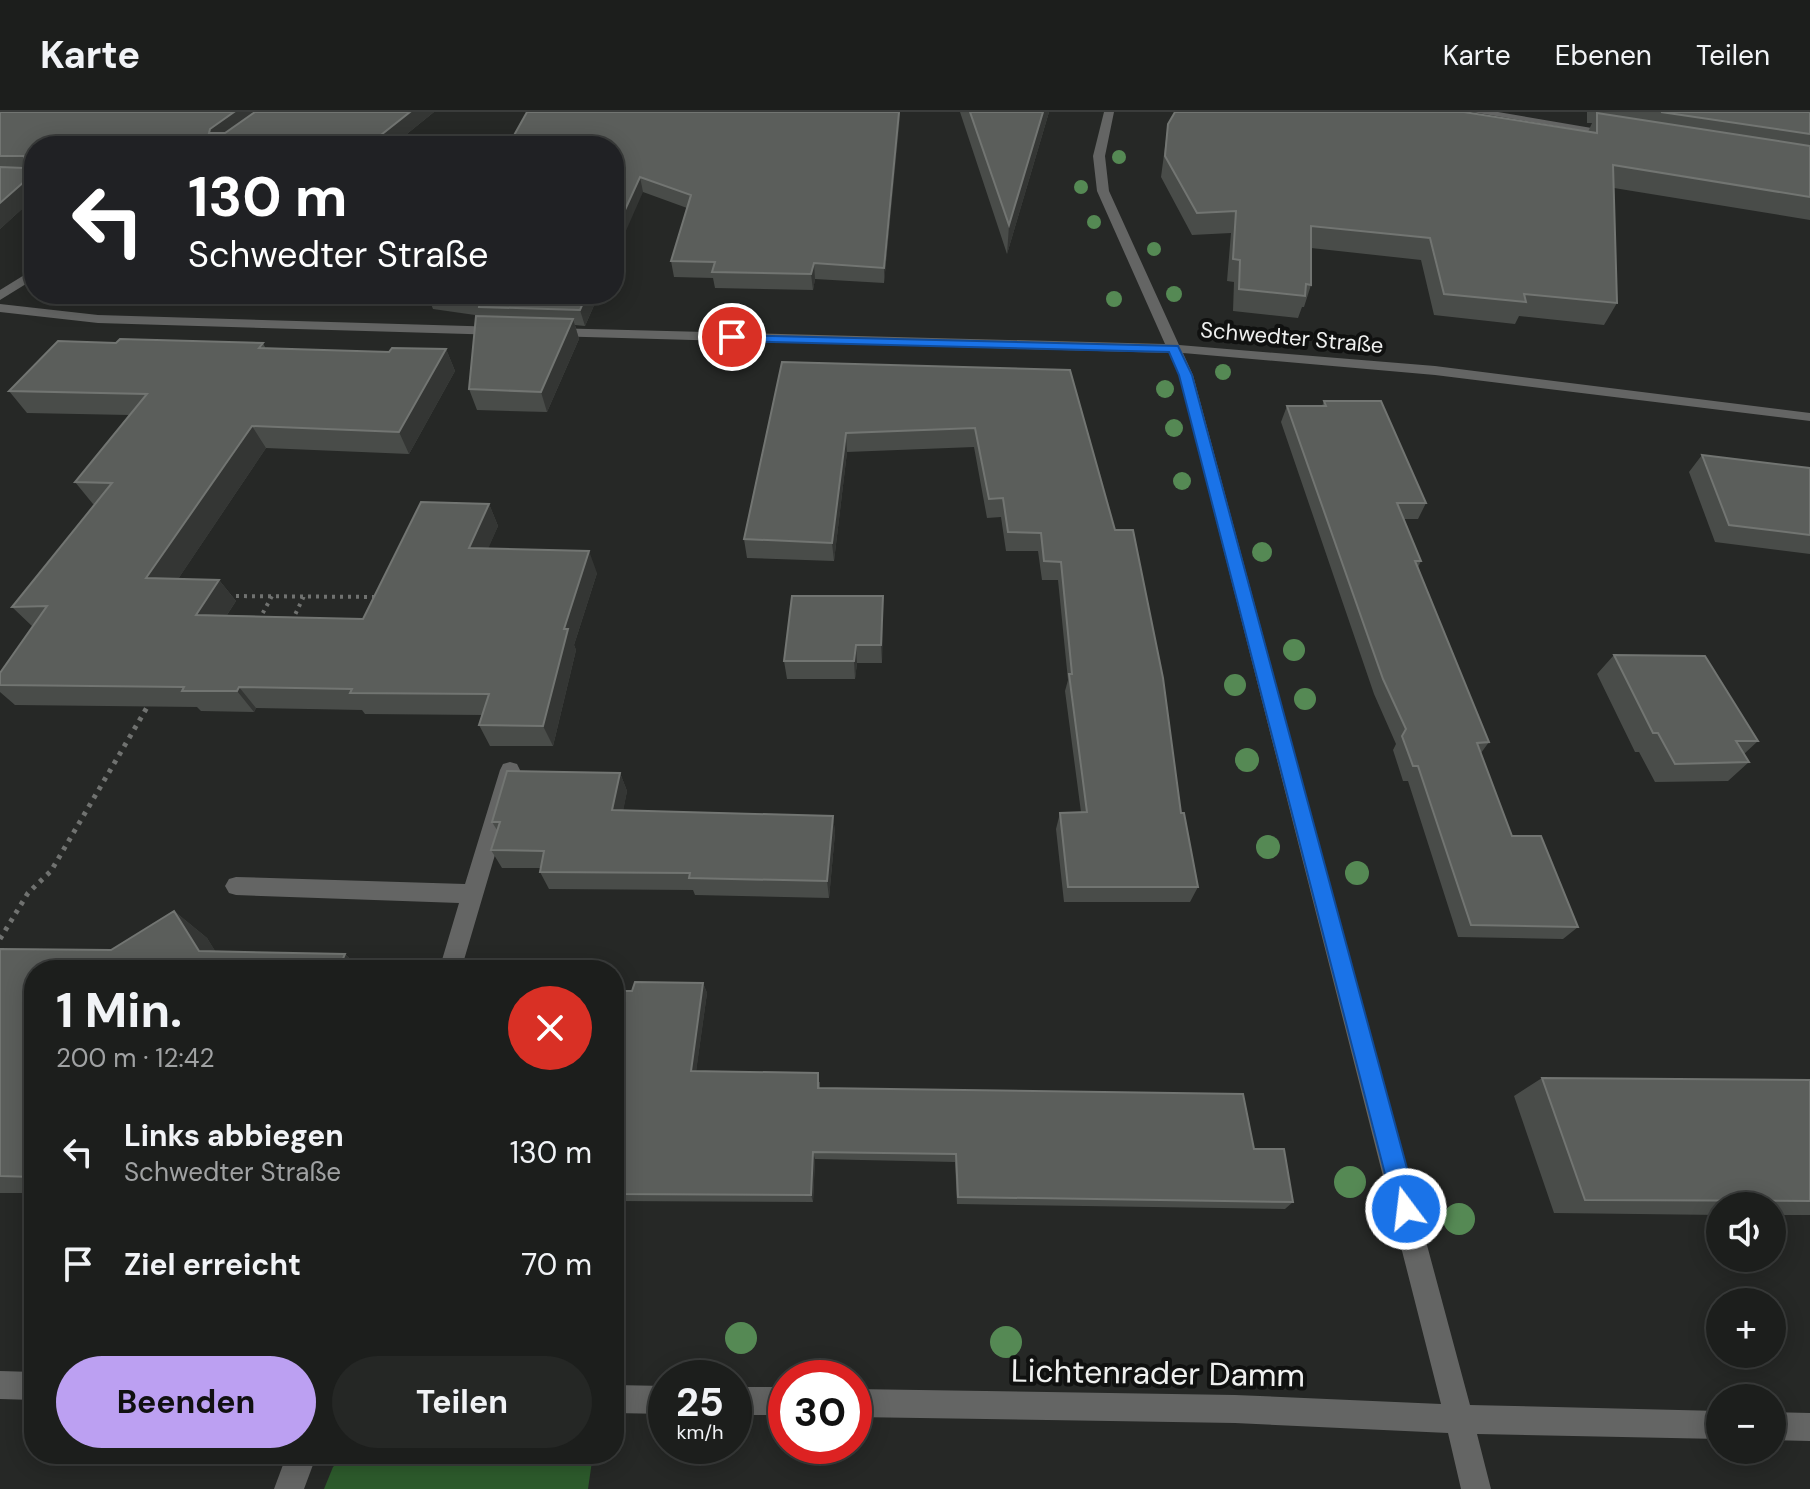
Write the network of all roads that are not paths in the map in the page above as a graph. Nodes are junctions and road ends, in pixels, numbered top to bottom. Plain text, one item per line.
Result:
1 (1109, 112) edge
2 (1477, 112) edge
3 (1631, 136) edge
4 (24, 280) edge
5 (0, 296) edge
6 (0, 308) edge
7 (1173, 349) junction
8 (1810, 417) edge
9 (510, 770) edge
10 (236, 886) dead end
11 (473, 894) junction
12 (453, 960) edge
13 (0, 1385) edge
14 (24, 1386) edge
15 (624, 1399) edge
16 (648, 1400) edge
17 (872, 1403) edge
18 (1459, 1419) junction
19 (1706, 1425) edge
20 (1786, 1426) edge
21 (1810, 1427) edge
22 (298, 1464) edge
23 (289, 1489) edge
24 (1476, 1489) edge

1 - 7 street
2 - 3 street
4 - 5 street
6 - 7 street, Schwedter Straße
7 - 8 street, Schwedter Straße
7 - 18 street
9 - 11 street
10 - 11 street
11 - 12 street
13 - 14 street
15 - 16 street
17 - 18 street, Lichtenrader Damm
18 - 19 street, Lichtenrader Damm
18 - 24 street
20 - 21 street
22 - 23 street

